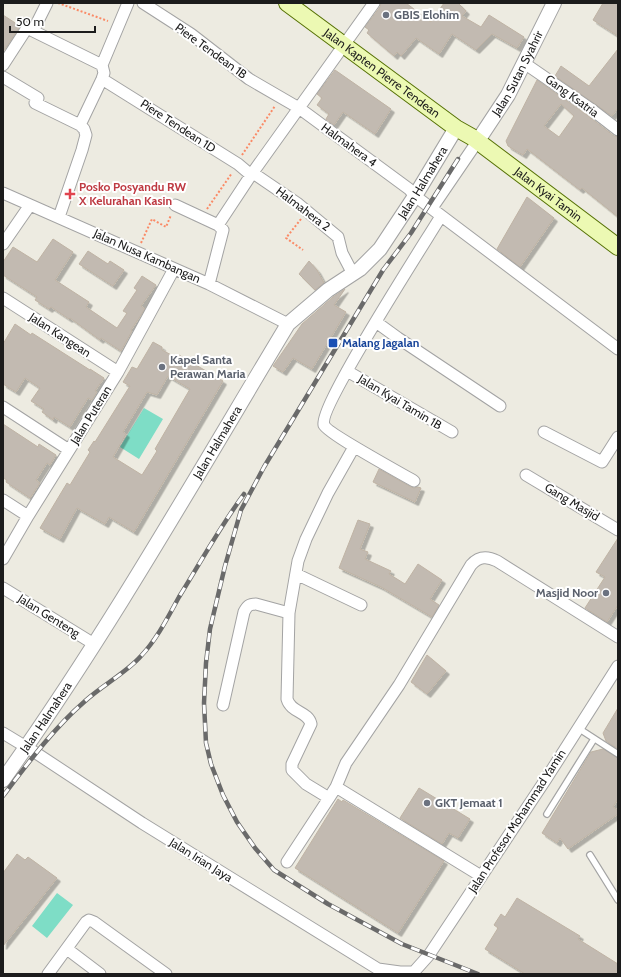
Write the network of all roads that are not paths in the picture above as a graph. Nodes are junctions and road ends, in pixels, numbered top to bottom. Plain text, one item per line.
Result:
1 (48, 3) edge
2 (128, 3) edge
3 (143, 3) edge
4 (287, 3) edge
5 (374, 3) edge
6 (554, 3) edge
7 (33, 32) junction
8 (344, 45) junction
9 (524, 63) junction
10 (3, 65) edge
11 (102, 65) junction
12 (3, 77) edge
13 (102, 79) junction
14 (280, 98) joint
15 (298, 108) junction
16 (80, 125) junction
17 (456, 128) junction
18 (618, 130) edge
19 (477, 142) junction
20 (252, 174) junction
21 (3, 193) edge
22 (415, 196) junction
23 (30, 205) junction
24 (175, 205) road end
25 (432, 208) junction
26 (441, 216) junction
27 (59, 217) junction
28 (218, 225) junction
29 (3, 244) edge
30 (618, 247) edge
31 (174, 268) junction
32 (353, 274) junction
33 (209, 284) junction
34 (3, 298) edge
35 (376, 322) junction
36 (288, 324) junction
37 (618, 349) edge
38 (348, 371) junction
39 (118, 372) junction
40 (500, 406) dead end
41 (3, 407) edge
42 (452, 432) dead end
43 (544, 432) dead end
44 (618, 437) edge
45 (354, 447) junction
46 (70, 450) junction
47 (526, 475) dead end
48 (414, 481) dead end
49 (3, 500) edge
50 (28, 516) junction
51 (618, 530) edge
52 (3, 559) edge
53 (296, 574) junction
54 (3, 588) edge
55 (361, 605) dead end
56 (290, 612) junction
57 (618, 637) edge
58 (94, 644) junction
59 (618, 666) edge
60 (223, 705) dead end
61 (578, 728) junction
62 (3, 733) edge
63 (594, 739) junction
64 (26, 747) junction
65 (618, 754) edge
66 (3, 780) edge
67 (336, 787) junction
68 (329, 798) junction
69 (547, 814) dead end
70 (590, 855) dead end
71 (286, 862) dead end
72 (481, 876) junction
73 (618, 900) edge
74 (67, 949) junction
75 (379, 972) edge
76 (414, 973) edge
77 (48, 974) edge
78 (100, 974) edge
79 (166, 974) edge

1 - 7 street
2 - 11 street
3 - 14 street, Piere Tendean 1B
4 - 8 main road, Jalan Kapten Pierre Tendean
5 - 8 street
6 - 9 street, Jalan Sutan Syahrir
7 - 10 street
7 - 11 street
8 - 15 street
8 - 17 main road, Jalan Kapten Pierre Tendean
9 - 18 street, Gang Ksatria
9 - 19 street, Jalan Sutan Syahrir
11 - 13 street
12 - 16 street
13 - 16 street
13 - 20 street, Piere Tendean 1D
14 - 15 street, Halmahera 4
15 - 20 street
15 - 22 street, Halmahera 4
16 - 27 street
17 - 19 main road, Jalan Kapten Pierre Tendean
17 - 22 street, Jalan Halmahera
19 - 25 street
19 - 30 main road, Jalan Kyai Tamin
20 - 28 street
20 - 32 street, Halmahera 2
21 - 23 street, Jalan Nusa Kambangan
22 - 25 street, Halmahera 4
22 - 32 street, Jalan Halmahera
23 - 27 street, Jalan Nusa Kambangan
23 - 29 street
24 - 28 street
25 - 26 street, Halmahera 4
26 - 35 street
26 - 37 street, Halmahera 4
27 - 31 street, Jalan Nusa Kambangan
28 - 33 street
31 - 33 street, Jalan Nusa Kambangan
31 - 39 street, Jalan Puteran
32 - 36 street, Jalan Halmahera
33 - 36 street, Jalan Nusa Kambangan
34 - 39 street, Jalan Kangean
35 - 38 street
35 - 40 street
36 - 58 street, Jalan Halmahera
38 - 42 street, Jalan Kyai Tamin 1B
38 - 45 street
39 - 46 street, Jalan Puteran
41 - 46 street
43 - 44 street
45 - 48 street
45 - 53 street
46 - 50 street, Jalan Puteran
47 - 51 street, Gang Masjid
49 - 50 street
50 - 52 street, Jalan Puteran
53 - 55 street
53 - 56 street
54 - 58 street, Jalan Genteng
56 - 60 street
56 - 68 street
57 - 67 street
58 - 64 street, Jalan Halmahera
59 - 61 street, Jalan Profesor Mohammad Yamin
61 - 63 lane
61 - 72 street, Jalan Profesor Mohammad Yamin
62 - 64 street, Jalan Irian Jaya
63 - 65 lane
63 - 69 lane
64 - 66 street, Jalan Halmahera
64 - 75 street, Jalan Irian Jaya
67 - 68 street
67 - 72 street
68 - 71 street
70 - 73 lane
72 - 76 street, Jalan Profesor Mohammad Yamin
74 - 77 street
74 - 78 street
74 - 79 street
75 - 76 street, Jalan Irian Jaya

